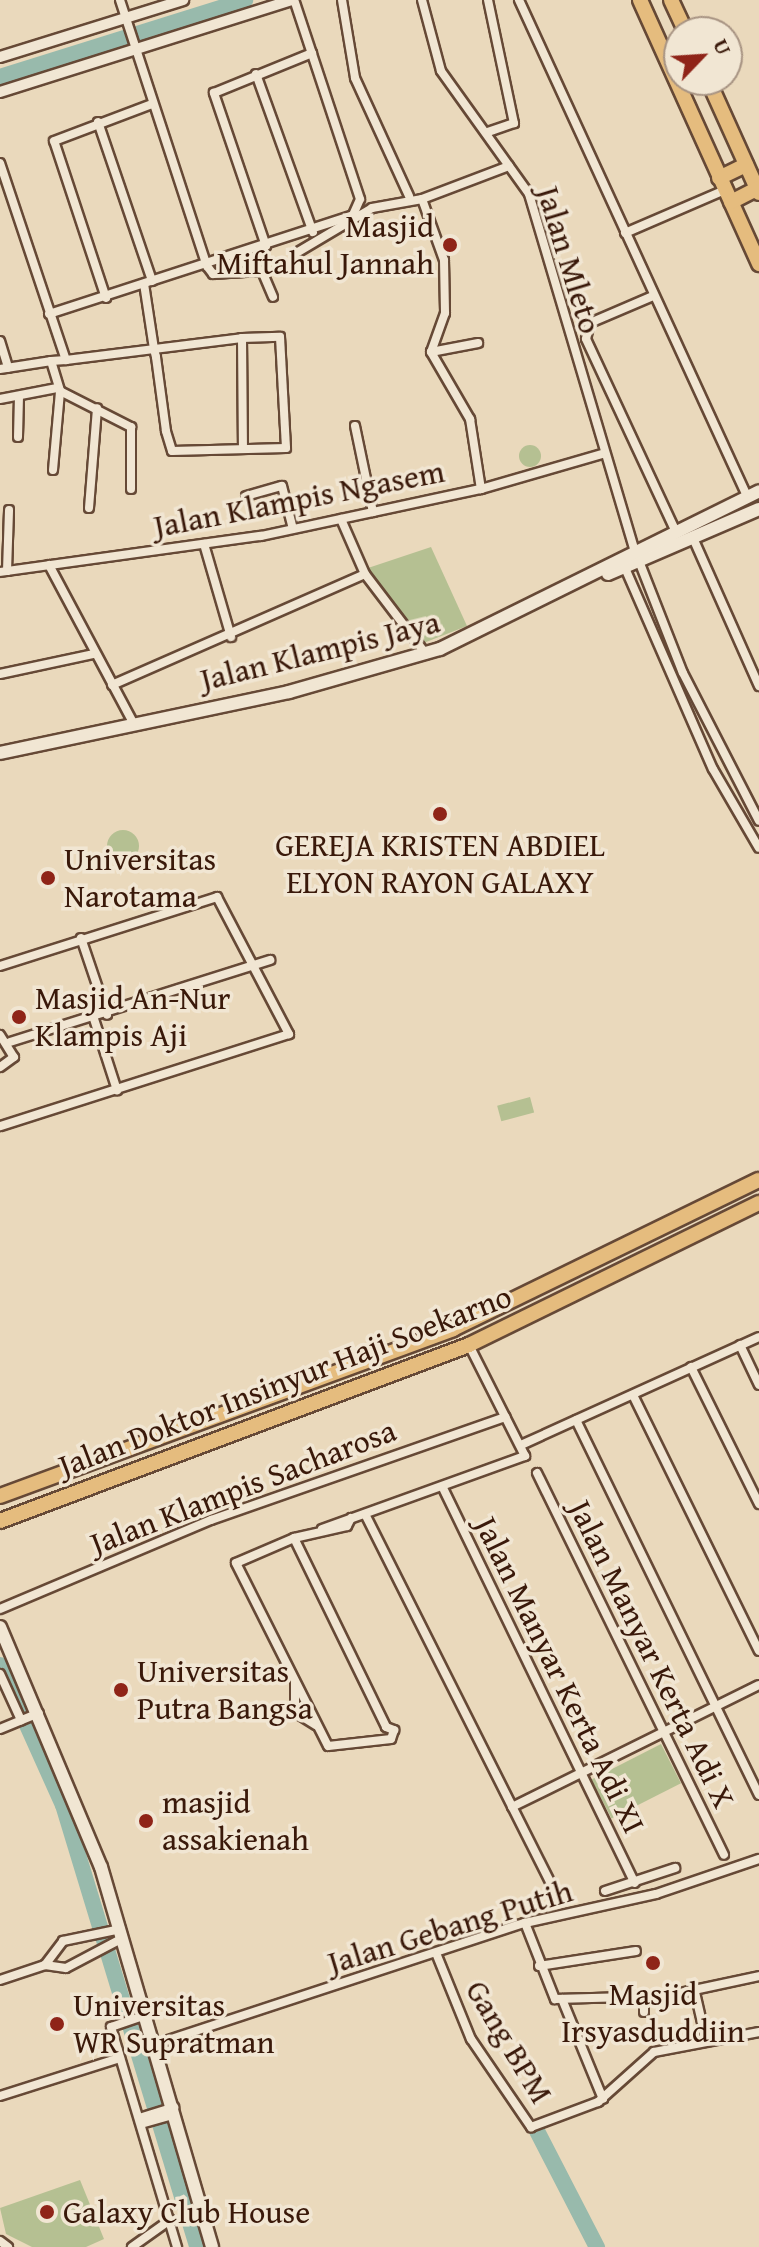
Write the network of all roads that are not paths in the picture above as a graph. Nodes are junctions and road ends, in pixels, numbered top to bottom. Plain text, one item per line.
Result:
1 (120, 0) edge
2 (183, 0) edge
3 (293, 0) edge
4 (342, 0) edge
5 (422, 0) edge
6 (488, 0) edge
7 (519, 0) edge
8 (640, 0) edge
9 (127, 22) junction
10 (134, 47) junction
11 (312, 53) junction
12 (0, 57) edge
13 (256, 74) junction
14 (0, 92) edge
15 (716, 96) edge
16 (152, 104) junction
17 (98, 122) junction
18 (488, 132) junction
19 (0, 163) edge
20 (509, 166) junction
21 (755, 180) edge
22 (725, 190) junction
23 (409, 196) junction
24 (422, 199) junction
25 (313, 232) junction
26 (625, 233) junction
27 (266, 246) junction
28 (298, 252) dead end
29 (759, 264) edge
30 (207, 266) junction
31 (148, 282) junction
32 (653, 296) junction
33 (273, 297) dead end
34 (106, 298) junction
35 (49, 314) junction
36 (242, 338) junction
37 (0, 341) edge
38 (478, 343) dead end
39 (154, 349) junction
40 (431, 352) junction
41 (66, 360) junction
42 (49, 361) junction
43 (4, 369) edge
44 (58, 389) junction
45 (19, 396) junction
46 (0, 399) edge
47 (97, 408) junction
48 (355, 426) dead end
49 (18, 437) dead end
50 (243, 449) junction
51 (602, 454) junction
52 (53, 470) dead end
53 (131, 489) dead end
54 (481, 489) junction
55 (753, 494) edge
56 (246, 496) dead end
57 (89, 508) dead end
58 (9, 510) dead end
59 (759, 510) edge
60 (373, 512) junction
61 (341, 519) junction
62 (293, 529) junction
63 (675, 530) junction
64 (693, 538) junction
65 (204, 544) junction
66 (657, 547) junction
67 (631, 560) junction
68 (49, 565) junction
69 (4, 571) edge
70 (365, 574) junction
71 (231, 637) junction
72 (93, 654) junction
73 (426, 654) junction
74 (0, 674) edge
75 (112, 685) junction
76 (759, 686) edge
77 (133, 722) junction
78 (0, 753) edge
79 (743, 808) junction
80 (759, 821) edge
81 (759, 848) edge
82 (81, 938) junction
83 (270, 960) dead end
84 (257, 965) junction
85 (0, 966) edge
86 (107, 1015) junction
87 (94, 1019) junction
88 (0, 1035) edge
89 (10, 1042) junction
90 (0, 1067) edge
91 (117, 1090) junction
92 (0, 1126) edge
93 (759, 1180) edge
94 (759, 1203) edge
95 (759, 1337) edge
96 (469, 1345) junction
97 (740, 1345) junction
98 (691, 1367) junction
99 (346, 1369) junction
100 (327, 1377) junction
101 (759, 1385) edge
102 (355, 1390) junction
103 (633, 1395) junction
104 (335, 1399) junction
105 (505, 1417) junction
106 (576, 1420) junction
107 (521, 1445) junction
108 (537, 1473) dead end
109 (443, 1488) junction
110 (0, 1496) edge
111 (759, 1504) edge
112 (365, 1514) junction
113 (0, 1521) edge
114 (294, 1538) junction
115 (0, 1609) edge
116 (0, 1627) edge
117 (759, 1651) edge
118 (7, 1678) edge
119 (759, 1685) edge
120 (715, 1706) junction
121 (29, 1717) junction
122 (0, 1729) edge
123 (663, 1733) junction
124 (582, 1773) junction
125 (759, 1795) edge
126 (512, 1807) junction
127 (724, 1855) dead end
128 (759, 1859) edge
129 (675, 1868) dead end
130 (635, 1883) junction
131 (605, 1891) dead end
132 (557, 1896) dead end
133 (525, 1923) junction
134 (122, 1934) junction
135 (88, 1938) junction
136 (636, 1951) dead end
137 (93, 1952) junction
138 (436, 1953) junction
139 (45, 1965) junction
140 (539, 1966) junction
141 (759, 1976) edge
142 (0, 1980) edge
143 (694, 1988) junction
144 (644, 1997) junction
145 (562, 1999) junction
146 (644, 2012) dead end
147 (144, 2016) junction
148 (759, 2032) edge
149 (706, 2040) junction
150 (156, 2044) junction
151 (120, 2058) junction
152 (0, 2096) edge
153 (603, 2099) junction
154 (171, 2111) junction
155 (144, 2119) junction
156 (170, 2220) junction
157 (0, 2241) edge
158 (151, 2242) edge
159 (8, 2247) edge
160 (132, 2247) edge
161 (177, 2247) edge
162 (212, 2247) edge

1 - 9 street
2 - 9 street
3 - 10 street
3 - 11 street
4 - 23 street
5 - 18 street, Jalan Mleto
6 - 18 street
7 - 26 street
8 - 22 main road
9 - 10 street
9 - 12 street
10 - 14 street
10 - 16 street
11 - 13 street
11 - 25 street
13 - 25 street
13 - 27 street
15 - 21 main road
16 - 17 street
16 - 30 street
17 - 31 street
17 - 34 street
18 - 20 street, Jalan Mleto
19 - 35 street
20 - 24 street
20 - 51 street, Jalan Mleto
21 - 22 main road
21 - 22 main road
22 - 26 street
22 - 29 main road
23 - 24 street
23 - 28 street
24 - 40 street
25 - 27 street
26 - 32 street
27 - 30 street
30 - 31 street
30 - 33 street
31 - 34 street
31 - 39 street
32 - 55 street
32 - 63 street
34 - 35 street
35 - 41 street
36 - 39 street
36 - 50 street
36 - 50 street
37 - 43 street
38 - 40 street
39 - 41 street
39 - 50 street, Jalan Klampis Ngasem
40 - 54 street
41 - 42 street
42 - 43 street
42 - 44 street
44 - 45 street
44 - 47 street
44 - 52 street
45 - 46 street
45 - 49 street
47 - 53 street
47 - 57 street
48 - 60 street
51 - 54 street, Jalan Klampis Ngasem
51 - 67 street, Jalan Mleto
54 - 60 street, Jalan Klampis Ngasem
55 - 63 main road
56 - 62 street
58 - 69 street
59 - 64 main road
60 - 61 street, Jalan Klampis Ngasem
61 - 62 street, Jalan Klampis Ngasem
61 - 70 street
62 - 65 street, Jalan Klampis Ngasem
63 - 66 main road
64 - 66 main road
64 - 76 street
65 - 68 street, Jalan Klampis Ngasem
65 - 71 street
66 - 67 main road, Jalan Klampis Jaya
67 - 73 main road, Jalan Klampis Jaya
67 - 79 street
67 - 79 street
68 - 69 street, Jalan Klampis Ngasem
68 - 72 street
70 - 71 street
70 - 73 street
71 - 75 street
72 - 74 street
72 - 75 street
73 - 77 main road, Jalan Klampis Jaya
75 - 77 street
77 - 78 main road, Jalan Klampis Jaya
79 - 80 street
79 - 81 street
82 - 84 street
82 - 85 street
82 - 86 street
83 - 84 street
84 - 86 street
84 - 91 street
86 - 87 street
87 - 89 street
87 - 91 street
88 - 89 street
89 - 90 street
91 - 92 street
93 - 99 main road, Jalan Doktor Insinyur Haji Soekarno
94 - 96 main road, Jalan Doktor Insinyur Haji Soekarno
95 - 97 street
96 - 102 main road, Jalan Doktor Insinyur Haji Soekarno
96 - 105 street
97 - 98 street
97 - 101 street
98 - 103 street
98 - 111 street
99 - 100 main road, Jalan Doktor Insinyur Haji Soekarno
99 - 102 main road
100 - 104 main road
100 - 110 main road, Jalan Doktor Insinyur Haji Soekarno
102 - 104 main road, Jalan Doktor Insinyur Haji Soekarno
103 - 106 street
103 - 117 street
104 - 113 main road, Jalan Doktor Insinyur Haji Soekarno
105 - 107 street
105 - 115 street, Jalan Klampis Sacharosa
106 - 107 street
106 - 120 street
107 - 109 street
108 - 123 street, Jalan Manyar Kerta Adi X
109 - 112 street
109 - 124 street, Jalan Manyar Kerta Adi XI
112 - 114 street
112 - 126 street
114 - 114 street
116 - 118 main road
118 - 121 main road
118 - 121 street
119 - 120 street
120 - 123 street
120 - 125 street
121 - 122 street
121 - 134 main road
123 - 124 street
123 - 127 street, Jalan Manyar Kerta Adi X
124 - 126 street
124 - 130 street, Jalan Manyar Kerta Adi XI
126 - 132 street
128 - 133 street, Jalan Gebang Putih
129 - 130 street
130 - 131 street
133 - 138 street, Jalan Gebang Putih
133 - 140 street
134 - 135 street
134 - 137 street
134 - 147 main road
135 - 137 street
135 - 139 street
136 - 140 street
137 - 139 street
138 - 150 street, Jalan Gebang Putih
138 - 153 street, Gang BPM
139 - 142 street
140 - 145 street
141 - 143 street
143 - 144 street
143 - 149 street
144 - 145 street
144 - 146 street
145 - 153 street
147 - 150 main road
147 - 151 street
148 - 149 street
149 - 153 street
150 - 154 main road
151 - 152 street
151 - 155 street
154 - 155 street
154 - 162 main road
155 - 156 street
156 - 158 street
156 - 161 street
157 - 159 street
158 - 160 street

